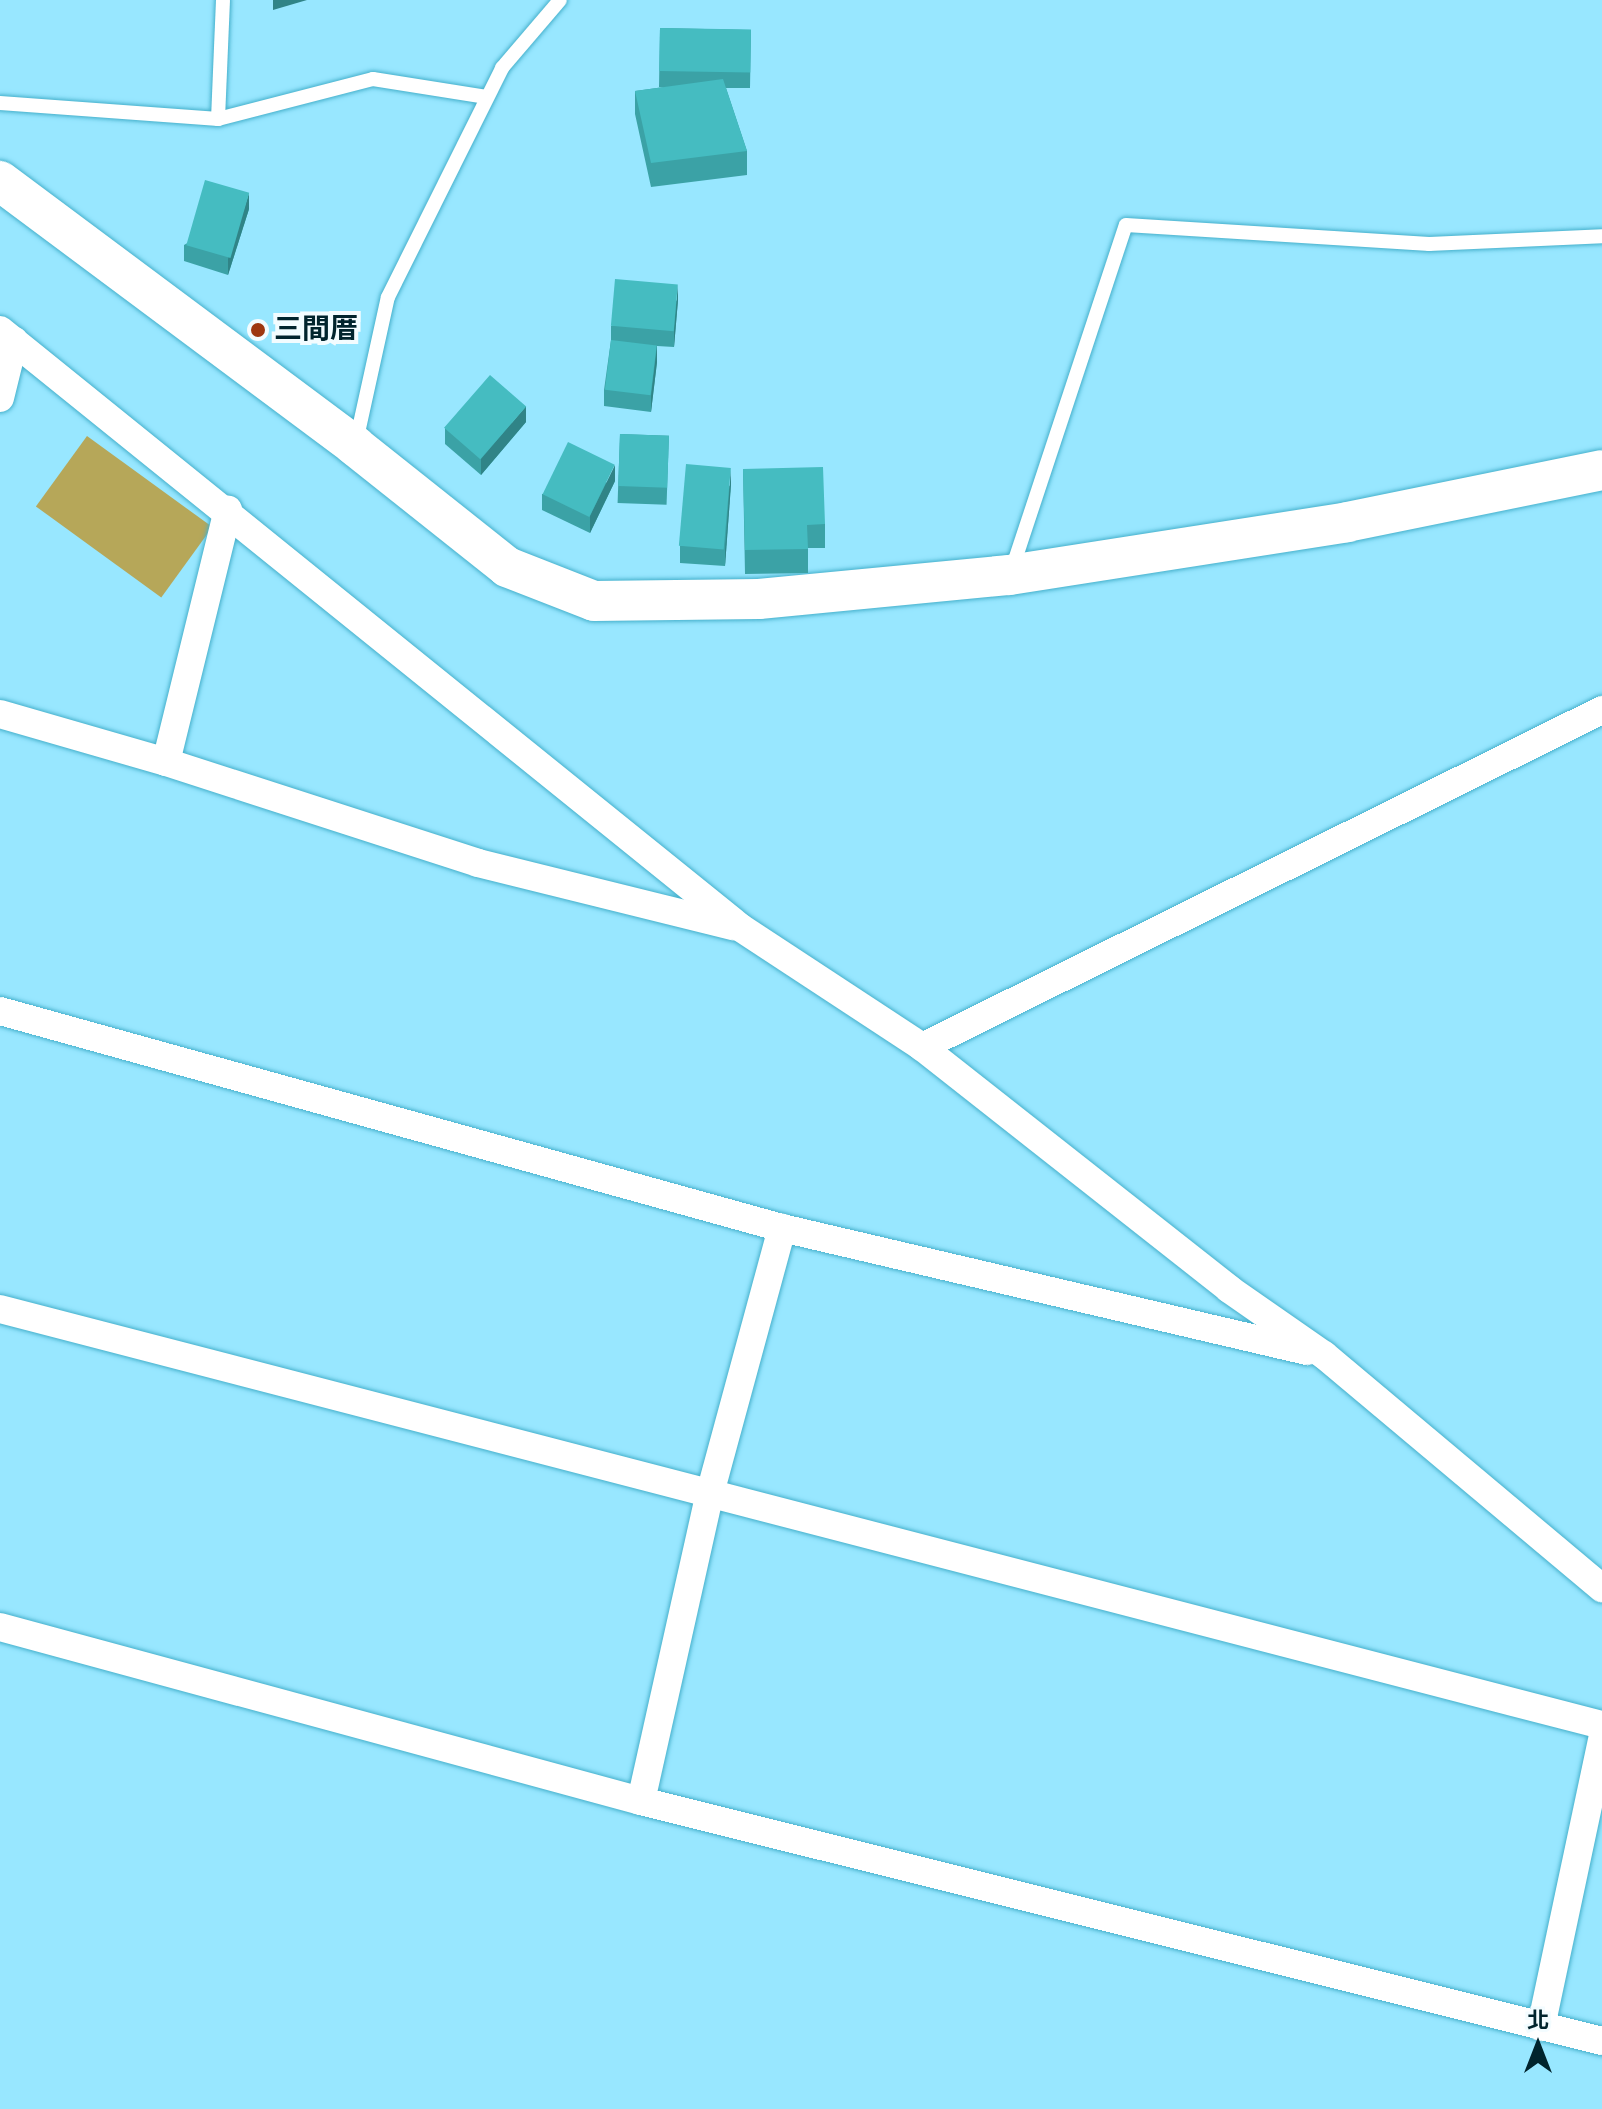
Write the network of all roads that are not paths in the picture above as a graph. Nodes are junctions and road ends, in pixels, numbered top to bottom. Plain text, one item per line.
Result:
1 (223, 0) edge
2 (560, 0) edge
3 (487, 97) junction
4 (0, 103) edge
5 (218, 119) junction
6 (0, 181) edge
7 (1602, 236) edge
8 (7, 335) edge
9 (0, 398) edge
10 (355, 446) junction
11 (1602, 470) edge
12 (228, 510) junction
13 (1010, 575) junction
14 (1602, 710) edge
15 (0, 714) edge
16 (166, 762) junction
17 (741, 928) junction
18 (0, 1011) edge
19 (922, 1047) junction
20 (782, 1228) junction
21 (0, 1309) edge
22 (1324, 1355) junction
23 (709, 1497) junction
24 (1602, 1588) edge
25 (0, 1627) edge
26 (1602, 1725) edge
27 (1602, 1739) edge
28 (641, 1801) junction
29 (1541, 2027) junction
30 (1602, 2041) edge

1 - 5 lane
2 - 3 lane
3 - 5 lane
3 - 10 lane
4 - 5 lane
6 - 10 main road
7 - 13 lane
8 - 9 street
8 - 12 street
10 - 13 main road
11 - 13 main road
12 - 16 street
12 - 17 street
14 - 19 street
15 - 16 street
16 - 17 street
17 - 19 street
18 - 20 street
19 - 22 street
20 - 22 street
20 - 23 street
21 - 23 street
22 - 24 street
23 - 26 street
23 - 28 street
25 - 28 street
27 - 29 street
28 - 29 street
29 - 30 street

